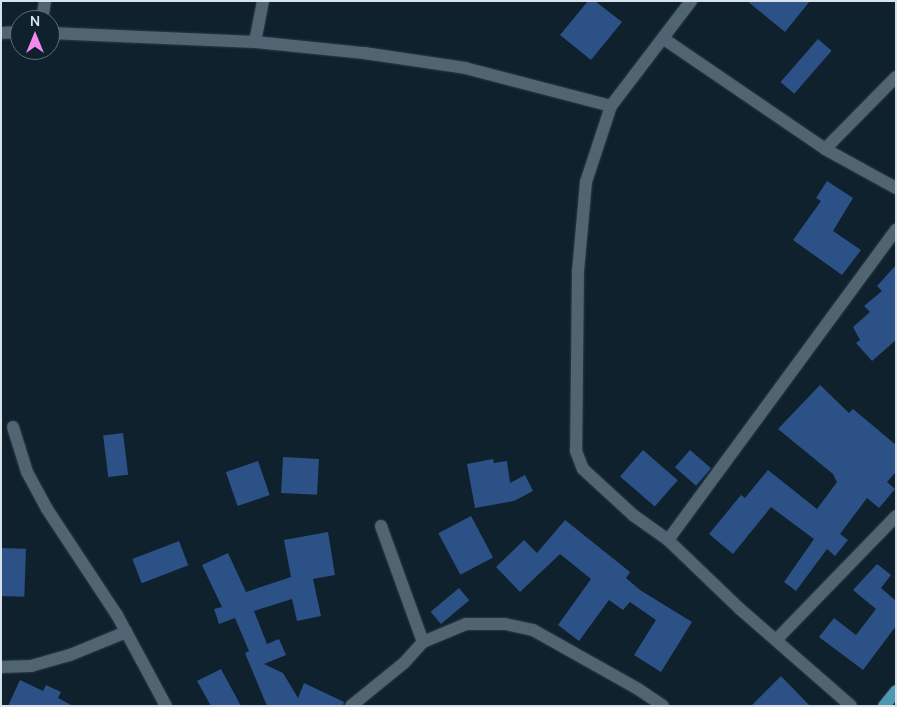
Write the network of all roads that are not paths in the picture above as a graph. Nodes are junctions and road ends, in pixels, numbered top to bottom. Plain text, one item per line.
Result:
1 (263, 1) edge
2 (691, 1) edge
3 (60, 33) edge
4 (664, 38) junction
5 (255, 42) junction
6 (896, 77) edge
7 (611, 106) junction
8 (825, 149) junction
9 (896, 188) edge
10 (896, 230) edge
11 (13, 427) dead end
12 (896, 516) edge
13 (381, 526) dead end
14 (668, 540) junction
15 (126, 632) junction
16 (776, 639) junction
17 (423, 642) junction
18 (1, 667) edge
19 (896, 691) edge
20 (166, 706) edge
21 (350, 706) edge
22 (663, 706) edge
23 (851, 706) edge
24 (884, 706) edge

1 - 5 street
2 - 4 street
3 - 5 street
4 - 7 street
4 - 8 street
5 - 7 street
6 - 8 street
7 - 14 street
8 - 9 street
10 - 14 street
11 - 15 street
12 - 16 street
13 - 17 street
14 - 16 street
15 - 18 street
15 - 20 street
16 - 23 street
17 - 21 street
17 - 22 street
19 - 24 main road

